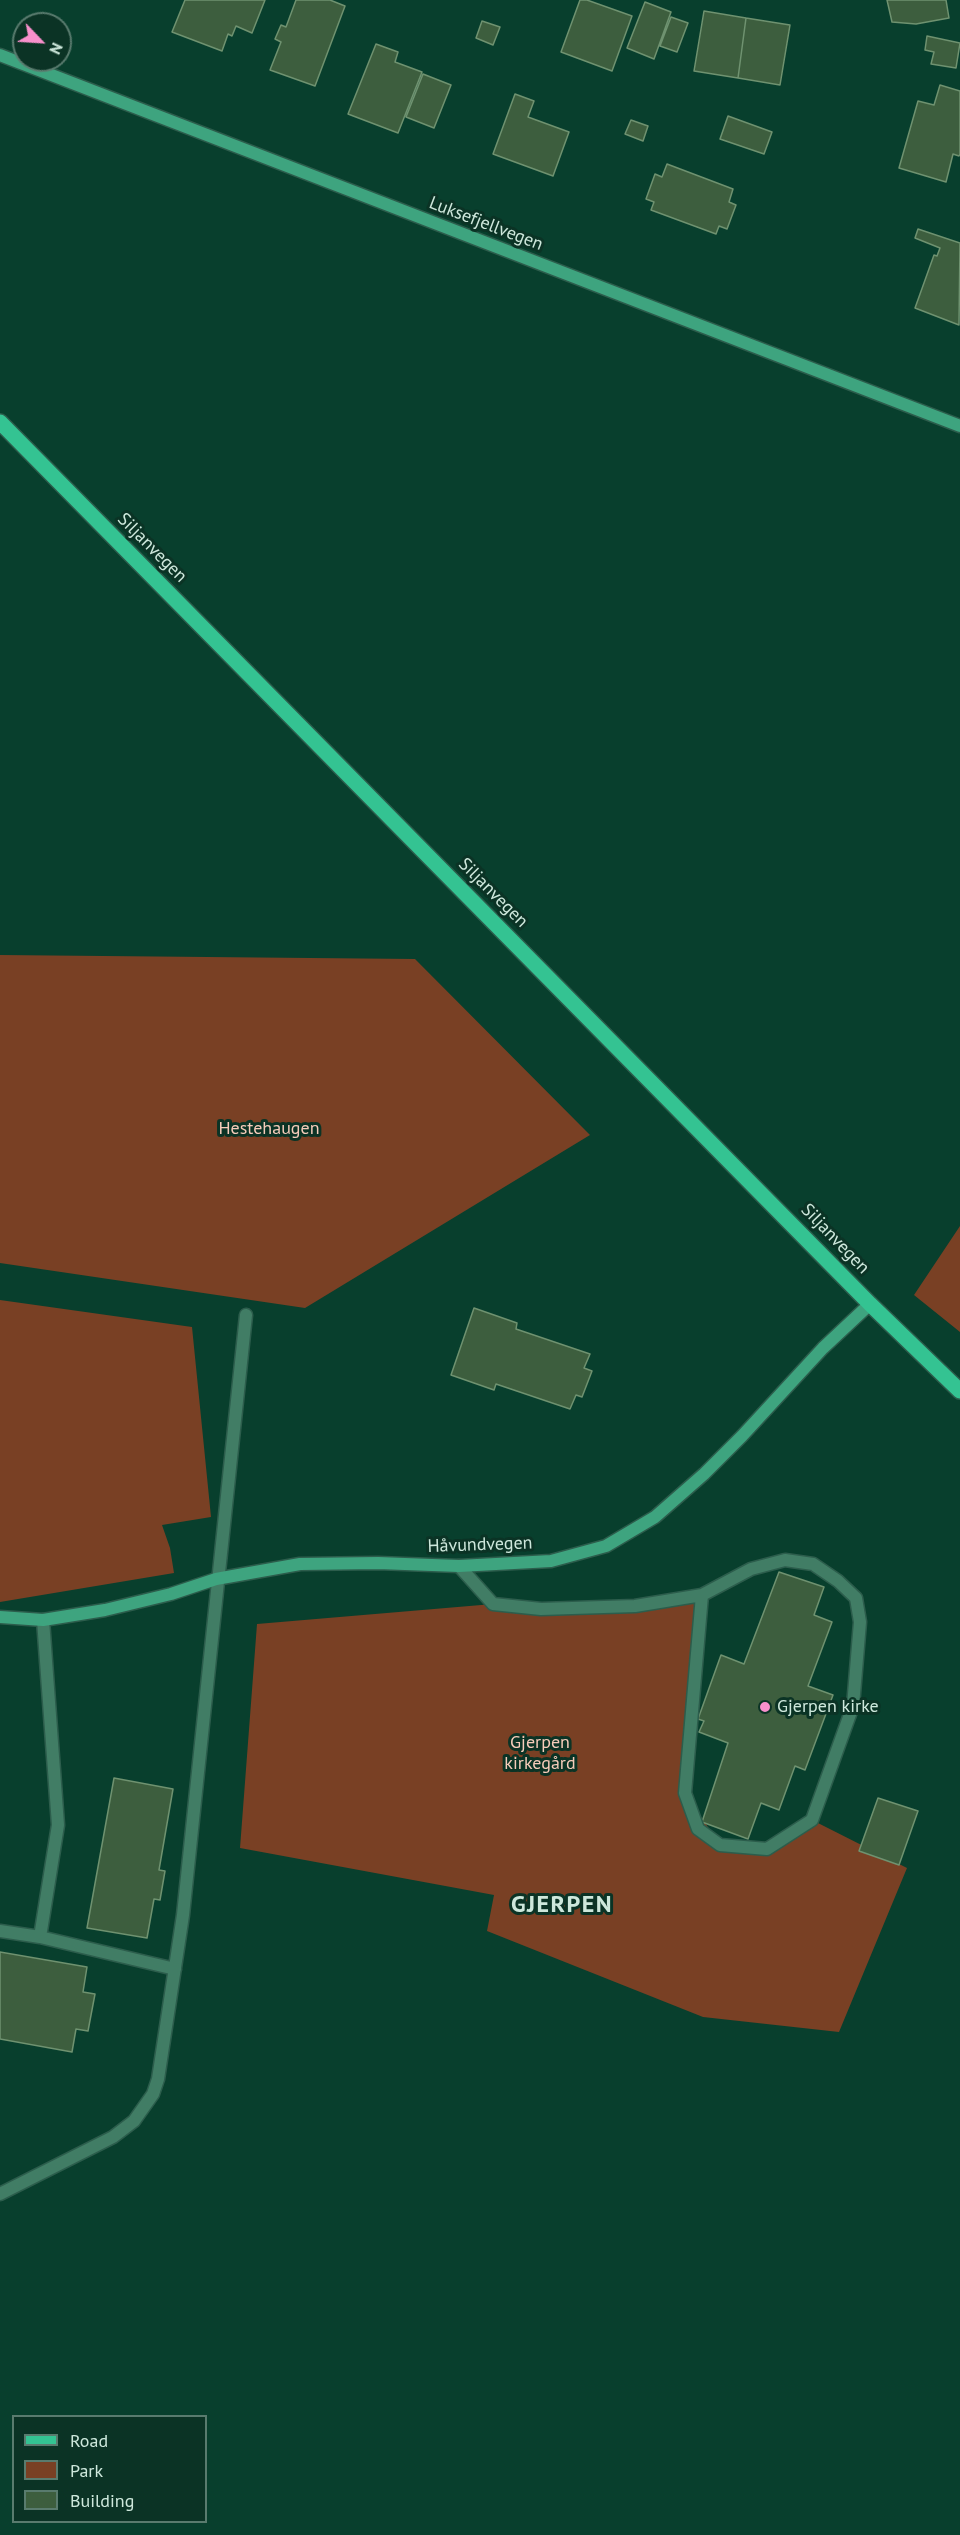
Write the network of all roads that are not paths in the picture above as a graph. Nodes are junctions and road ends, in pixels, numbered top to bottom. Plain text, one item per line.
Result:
1 (0, 55) edge
2 (0, 422) edge
3 (960, 426) edge
4 (870, 1304) junction
5 (246, 1315) dead end
6 (960, 1391) edge
7 (459, 1566) junction
8 (216, 1579) junction
9 (702, 1595) junction
10 (0, 1617) edge
11 (44, 1620) junction
12 (0, 1931) edge
13 (40, 1937) junction
14 (175, 1968) junction
15 (0, 2194) edge

1 - 3 main road, Luksefjellvegen
2 - 4 main road, Siljanvegen
4 - 6 main road, Siljanvegen
4 - 7 main road, Håvundvegen
5 - 8 lane
7 - 8 main road, Håvundvegen
7 - 9 lane
8 - 11 main road, Håvundvegen
8 - 14 lane
9 - 9 lane
10 - 11 main road, Håvundvegen
11 - 13 lane
12 - 13 lane
13 - 14 lane
14 - 15 lane

